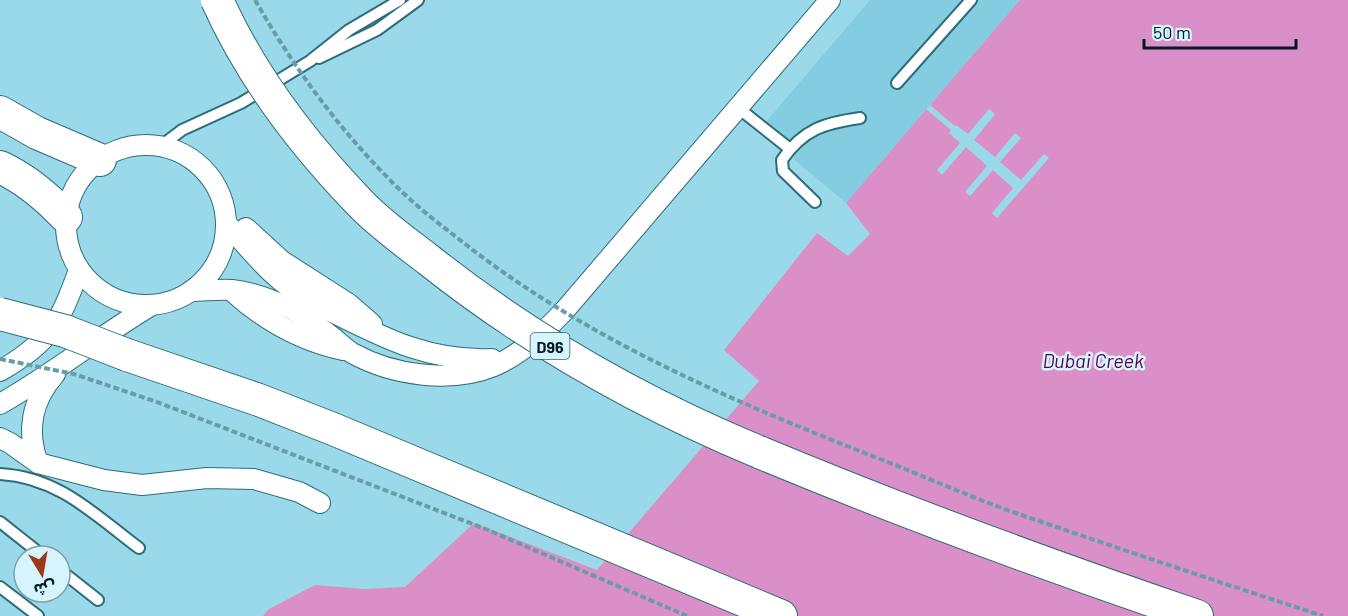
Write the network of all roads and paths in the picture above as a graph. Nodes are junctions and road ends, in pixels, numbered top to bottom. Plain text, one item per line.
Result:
1 (217, 0) edge
2 (255, 0) edge
3 (400, 0) edge
4 (418, 0) edge
5 (830, 0) edge
6 (971, 0) edge
7 (310, 61) junction
8 (897, 83) dead end
9 (738, 107) junction
10 (0, 112) edge
11 (860, 118) dead end
12 (161, 146) junction
13 (790, 149) junction
14 (100, 160) junction
15 (0, 167) edge
16 (815, 202) dead end
17 (66, 217) junction
18 (226, 217) junction
19 (79, 270) junction
20 (191, 291) junction
21 (152, 305) junction
22 (0, 314) edge
23 (0, 333) edge
24 (127, 355) junction
25 (512, 356) junction
26 (0, 359) edge
27 (65, 362) junction
28 (0, 371) edge
29 (0, 404) edge
30 (0, 438) edge
31 (38, 463) junction
32 (0, 474) edge
33 (320, 503) dead end
34 (0, 522) edge
35 (28, 544) edge
36 (139, 548) dead end
37 (72, 579) edge
38 (0, 586) edge
39 (98, 600) dead end
40 (38, 616) edge
41 (687, 616) edge
42 (781, 616) edge
43 (1197, 616) edge
44 (1323, 616) edge

1 - 43 main road, D96, bridge
2 - 44 path, bridge
3 - 7 lane
4 - 7 lane
5 - 9 street
6 - 8 lane
7 - 12 lane
9 - 13 lane
9 - 25 street
10 - 14 main road
11 - 13 lane
12 - 14 street
12 - 18 street
13 - 16 lane
14 - 17 street
15 - 17 main road
17 - 19 street
18 - 20 street
18 - 25 street
19 - 21 street
19 - 28 street
20 - 21 street
20 - 25 street
21 - 27 street
22 - 24 main road, bridge
23 - 24 main road, bridge
24 - 42 main road
26 - 41 path, bridge
27 - 29 street
27 - 31 street
30 - 31 street
31 - 33 street
32 - 36 lane
34 - 35 lane
37 - 39 lane
38 - 40 lane

